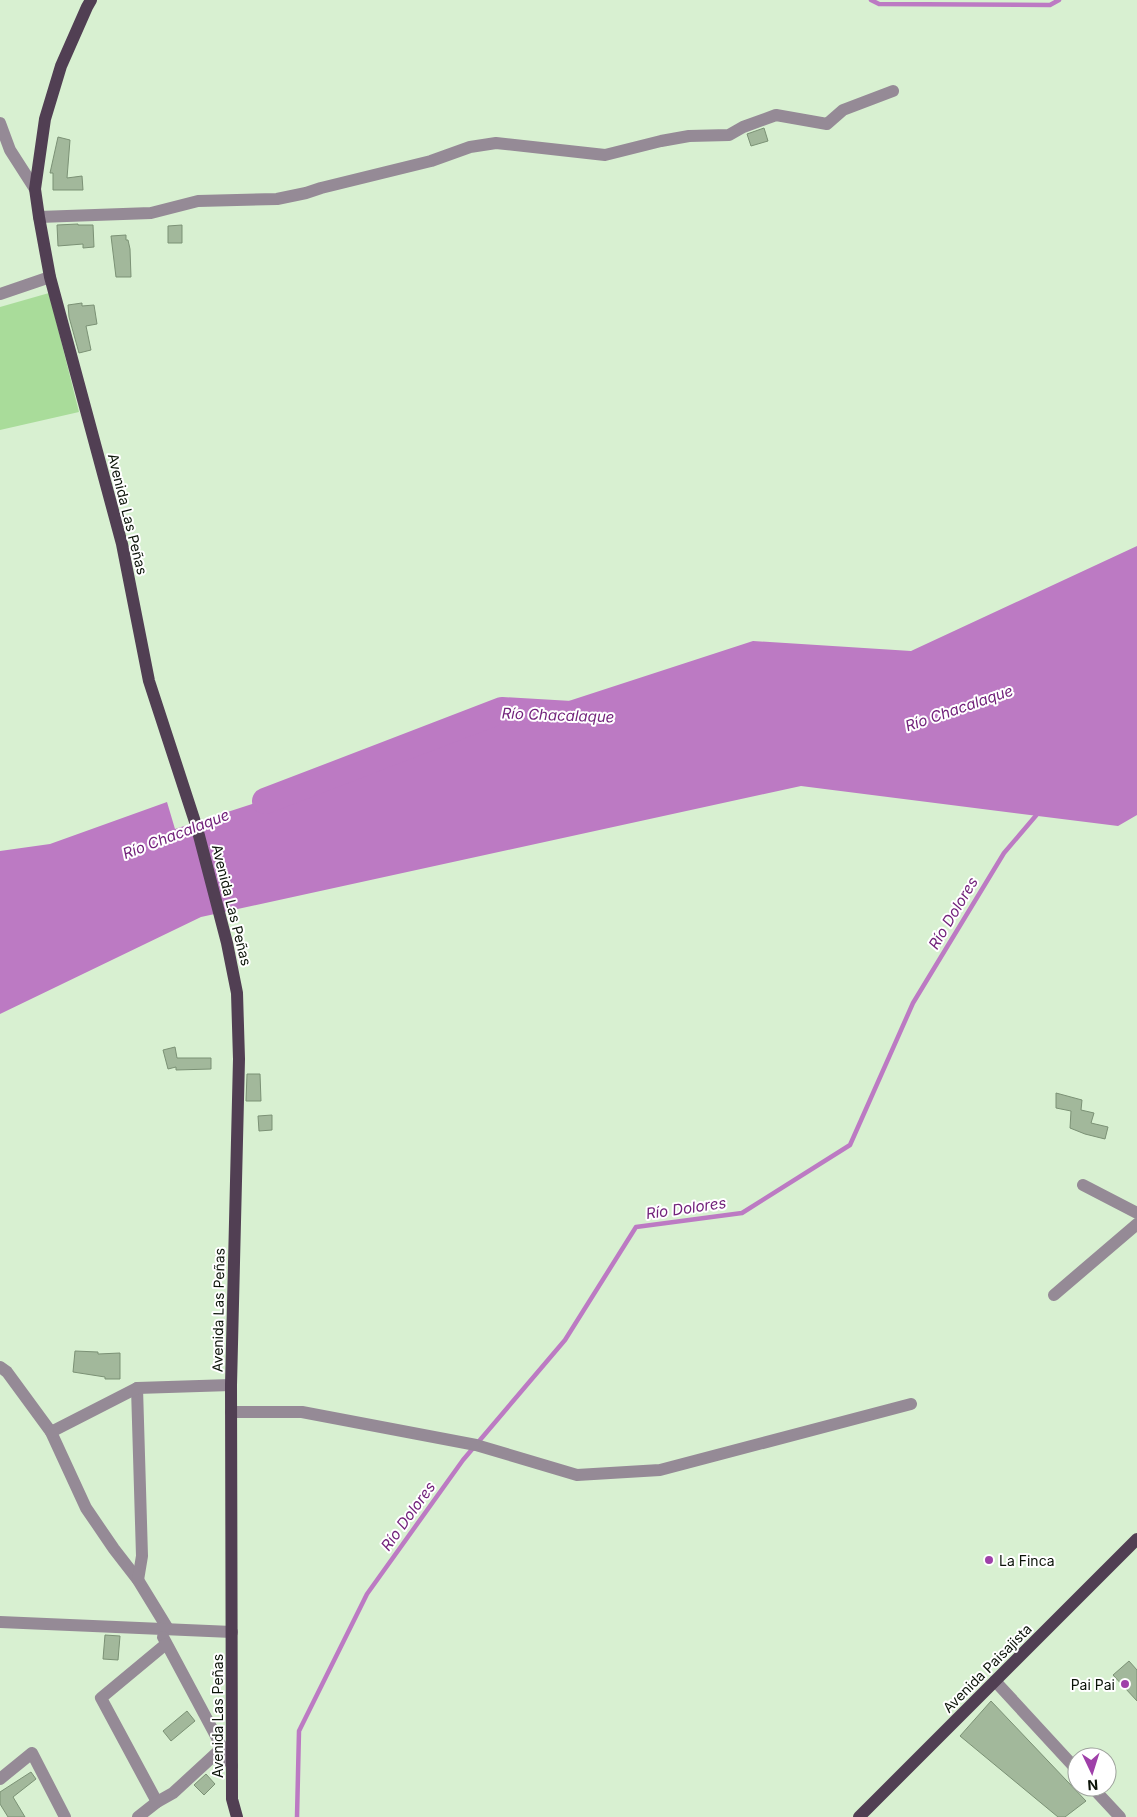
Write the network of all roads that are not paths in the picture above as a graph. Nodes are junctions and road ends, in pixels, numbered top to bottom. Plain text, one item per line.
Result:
1 (91, 0) edge
2 (893, 92) dead end
3 (0, 123) edge
4 (35, 189) junction
5 (39, 217) junction
6 (50, 277) junction
7 (0, 294) edge
8 (1082, 1185) dead end
9 (1137, 1213) edge
10 (1137, 1224) edge
11 (1054, 1295) dead end
12 (0, 1367) edge
13 (231, 1385) junction
14 (137, 1388) junction
15 (911, 1404) dead end
16 (231, 1412) junction
17 (51, 1432) junction
18 (1137, 1539) edge
19 (138, 1580) junction
20 (0, 1622) edge
21 (163, 1628) junction
22 (232, 1632) junction
23 (166, 1644) junction
24 (996, 1681) junction
25 (222, 1748) junction
26 (1067, 1759) edge
27 (232, 1766) junction
28 (0, 1779) edge
29 (1101, 1797) edge
30 (157, 1802) junction
31 (65, 1817) edge
32 (138, 1817) edge
33 (237, 1817) edge
34 (859, 1817) edge
35 (1120, 1817) edge

1 - 4 main road, Avenida Las Peñas
2 - 5 street
3 - 4 street
4 - 5 main road, Avenida Las Peñas
5 - 6 main road, Avenida Las Peñas
6 - 7 street
6 - 13 main road, Avenida Las Peñas
8 - 9 street
10 - 11 street
12 - 17 street
13 - 14 street
13 - 16 main road, Avenida Las Peñas
14 - 17 street
14 - 19 street
15 - 16 street
16 - 22 main road, Avenida Las Peñas
17 - 19 street
18 - 24 main road, Avenida Paisajista
19 - 21 street
20 - 21 street
21 - 22 street
21 - 23 street
22 - 27 main road, Avenida Las Peñas
23 - 25 street
23 - 30 street
24 - 26 street
24 - 34 main road, Avenida Paisajista
25 - 27 street
25 - 30 street
27 - 33 main road, Avenida Las Peñas
28 - 31 street
29 - 35 street
30 - 32 street

